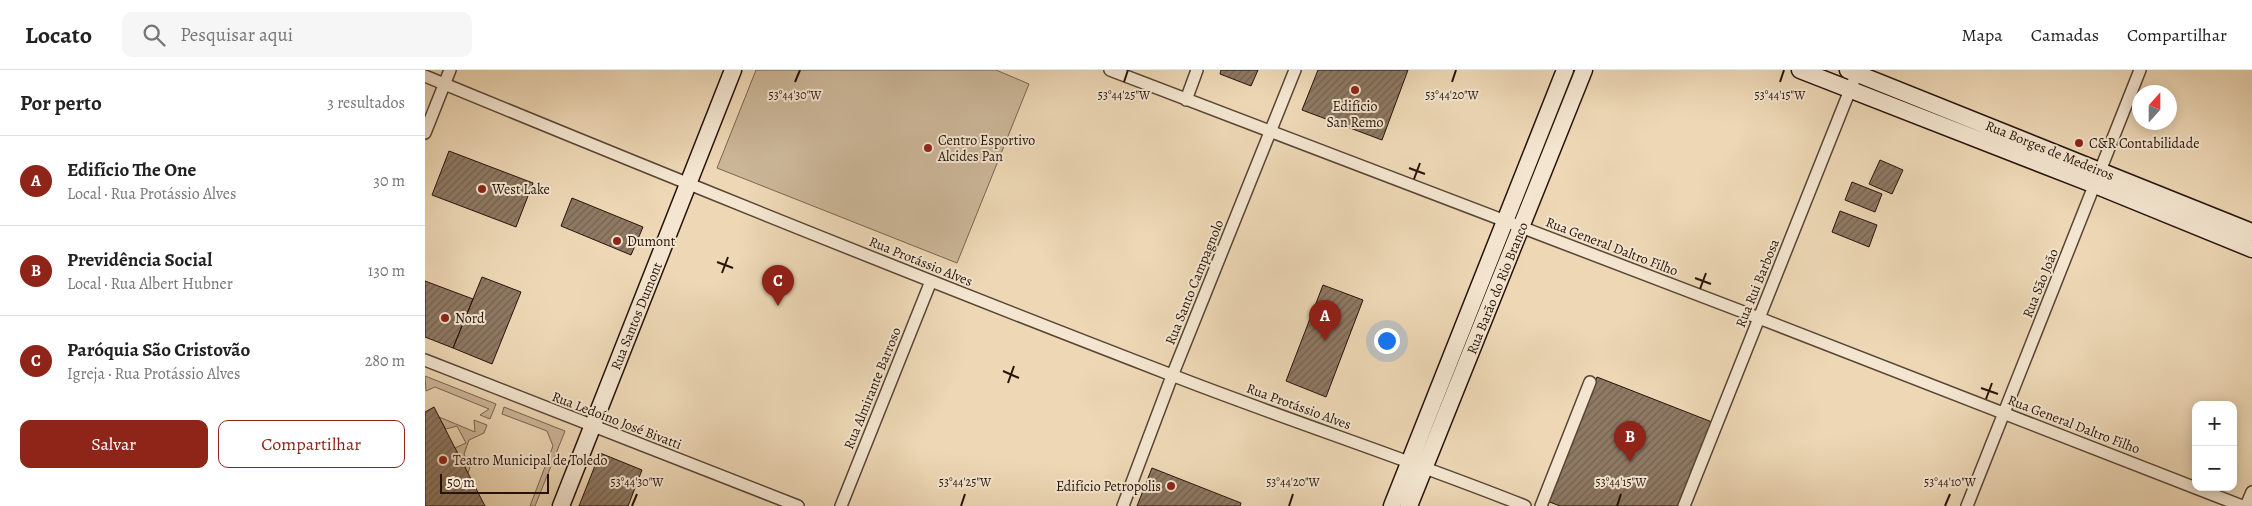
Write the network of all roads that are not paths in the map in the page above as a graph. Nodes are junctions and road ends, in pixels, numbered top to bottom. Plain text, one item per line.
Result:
1 (450, 70) edge
2 (733, 70) edge
3 (1110, 70) edge
4 (1197, 70) edge
5 (1295, 70) edge
6 (1565, 70) edge
7 (1584, 70) edge
8 (1800, 70) edge
9 (2140, 70) edge
10 (1854, 71) edge
11 (425, 76) edge
12 (445, 84) junction
13 (1849, 90) junction
14 (1185, 100) junction
15 (1271, 132) junction
16 (425, 133) edge
17 (2098, 177) junction
18 (689, 183) junction
19 (1505, 222) junction
20 (1521, 228) junction
21 (2252, 232) edge
22 (2252, 249) edge
23 (931, 281) junction
24 (1759, 318) junction
25 (425, 360) edge
26 (1172, 376) junction
27 (1590, 382) dead end
28 (2004, 413) junction
29 (592, 427) junction
30 (1418, 464) junction
31 (2252, 492) edge
32 (561, 506) edge
33 (798, 506) edge
34 (841, 506) edge
35 (1123, 506) edge
36 (1392, 506) edge
37 (1409, 506) edge
38 (1525, 506) edge
39 (1541, 506) edge
40 (1684, 506) edge
41 (1967, 506) edge
42 (2242, 506) edge
43 (2247, 506) edge

1 - 12 street
2 - 18 street, Rua Santos Dumont
3 - 14 street, Rua General Daltro Filho
4 - 14 street
5 - 15 street, Rua Santo Campagnolo
6 - 19 street, Rua Barão do Rio Branco
7 - 20 street, Rua Barão do Rio Branco
8 - 13 street
9 - 17 street, Rua São João
10 - 13 street, Rua Rui Barbosa
10 - 17 street, Rua Borges de Medeiros
11 - 12 street, Rua Protássio Alves
12 - 16 street
12 - 18 street, Rua Protássio Alves
13 - 17 street
13 - 24 street, Rua Rui Barbosa
14 - 15 street, Rua General Daltro Filho
15 - 19 street, Rua General Daltro Filho
15 - 26 street, Rua Santo Campagnolo
17 - 21 street, Rua Borges de Medeiros
17 - 22 street
17 - 28 street, Rua São João
18 - 23 street, Rua Protássio Alves
18 - 29 street, Rua Santos Dumont
19 - 20 street, Rua General Daltro Filho
19 - 30 street, Rua Barão do Rio Branco
20 - 24 street, Rua General Daltro Filho
20 - 30 street, Rua Barão do Rio Branco
23 - 26 street, Rua Protássio Alves
23 - 34 street, Rua Almirante Barroso
24 - 28 street, Rua General Daltro Filho
24 - 40 street, Rua Rui Barbosa
25 - 29 street, Rua Ledoíno José Bivatti
26 - 30 street, Rua Protássio Alves
26 - 35 street, Rua Santo Campagnolo
27 - 39 street
28 - 41 street, Rua São João
28 - 42 street, Rua General Daltro Filho
29 - 32 street, Rua Santos Dumont
29 - 33 street, Rua Ledoíno José Bivatti
30 - 36 street, Rua Barão do Rio Branco
30 - 37 street, Rua Barão do Rio Branco
30 - 38 street, Rua Protássio Alves
31 - 43 street

